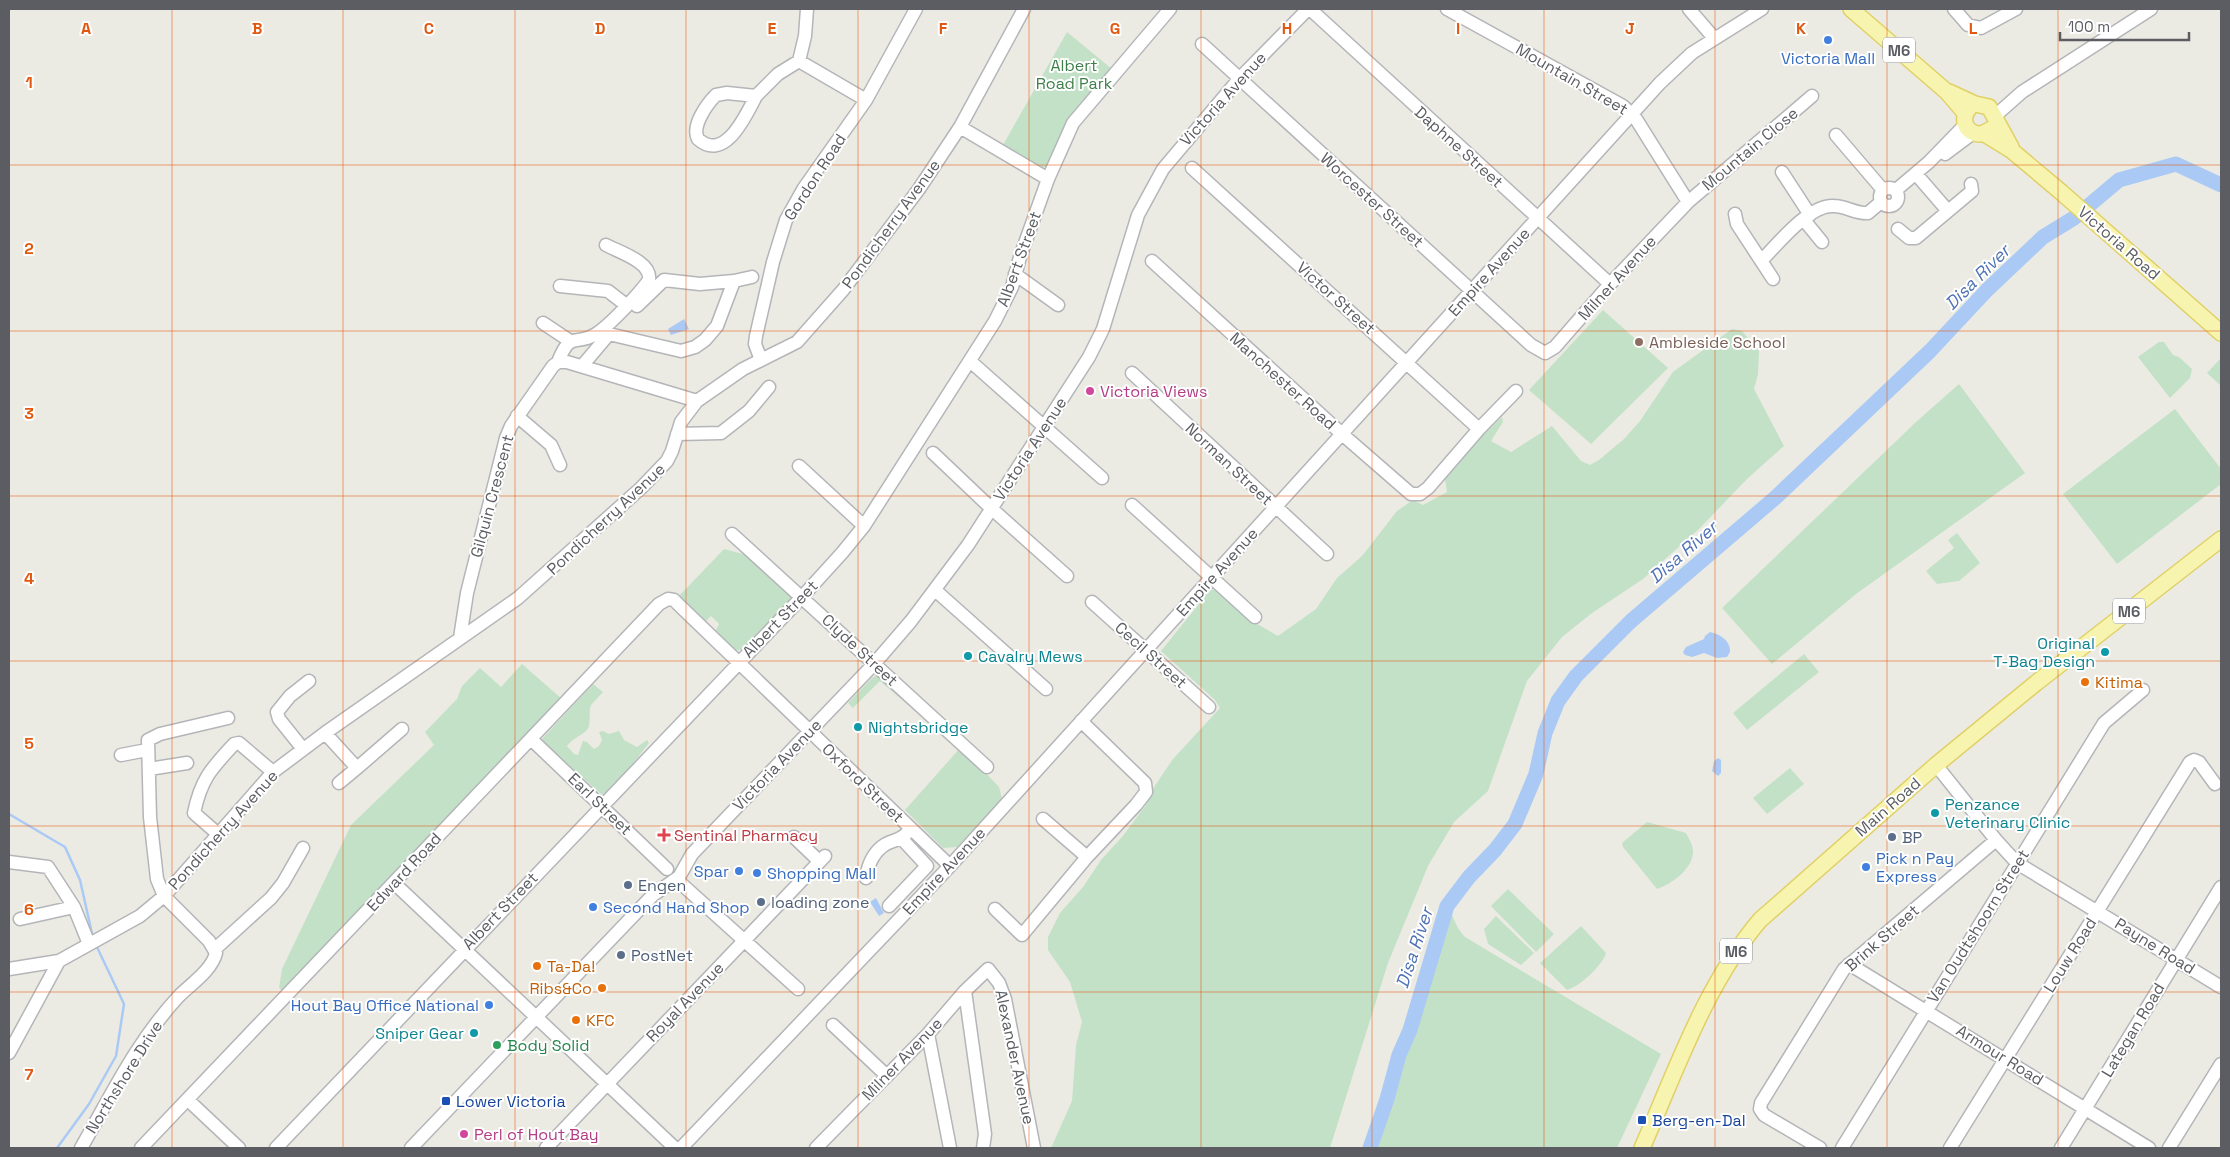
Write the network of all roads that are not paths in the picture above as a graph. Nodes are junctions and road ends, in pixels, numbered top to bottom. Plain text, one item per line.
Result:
1 (807, 9) edge
2 (916, 9) edge
3 (1024, 9) edge
4 (1170, 9) edge
5 (1309, 9) edge
6 (1447, 9) edge
7 (1689, 9) edge
8 (1762, 9) edge
9 (1852, 9) edge
10 (1954, 9) edge
11 (2016, 9) edge
12 (2151, 9) edge
13 (1714, 38) junction
14 (1202, 44) dead end
15 (799, 61) junction
16 (1239, 79) junction
17 (756, 96) junction
18 (1812, 96) dead end
19 (866, 100) junction
20 (1632, 114) junction
21 (1980, 119) junction
22 (960, 127) junction
23 (1836, 135) dead end
24 (1192, 168) dead end
25 (1782, 172) dead end
26 (1916, 174) junction
27 (1048, 179) junction
28 (1971, 184) dead end
29 (1882, 196) junction
30 (1688, 202) junction
31 (1948, 211) junction
32 (1735, 214) dead end
33 (1807, 217) junction
34 (1537, 219) junction
35 (1898, 229) dead end
36 (1822, 242) dead end
37 (606, 245) dead end
38 (1152, 261) dead end
39 (1761, 261) junction
40 (1015, 274) junction
41 (752, 278) dead end
42 (1773, 279) dead end
43 (734, 281) junction
44 (1610, 284) junction
45 (560, 286) dead end
46 (1472, 290) junction
47 (626, 305) junction
48 (1058, 305) dead end
49 (543, 323) dead end
50 (2221, 333) edge
51 (609, 334) junction
52 (570, 341) junction
53 (1545, 353) joint
54 (760, 360) junction
55 (970, 361) junction
56 (558, 362) junction
57 (1407, 362) junction
58 (582, 366) junction
59 (1132, 373) dead end
60 (770, 387) dead end
61 (1516, 391) dead end
62 (697, 401) junction
63 (517, 416) junction
64 (1045, 427) junction
65 (1479, 429) junction
66 (677, 434) junction
67 (1342, 434) junction
68 (933, 453) dead end
69 (560, 465) dead end
70 (799, 466) dead end
71 (1102, 478) dead end
72 (1132, 505) dead end
73 (1276, 507) junction
74 (992, 509) junction
75 (864, 526) junction
76 (732, 534) dead end
77 (2221, 539) edge
78 (1327, 554) dead end
79 (1066, 576) dead end
80 (1211, 578) junction
81 (935, 590) junction
82 (802, 597) junction
83 (668, 599) joint
84 (1092, 602) dead end
85 (1255, 617) dead end
86 (460, 638) junction
87 (1146, 651) junction
88 (739, 662) junction
89 (874, 664) junction
90 (310, 681) dead end
91 (1046, 688) dead end
92 (2143, 690) dead end
93 (1209, 707) dead end
94 (228, 718) dead end
95 (1082, 720) junction
96 (402, 729) dead end
97 (810, 731) junction
98 (325, 733) junction
99 (531, 739) junction
100 (303, 749) junction
101 (147, 750) junction
102 (121, 755) dead end
103 (187, 763) dead end
104 (1936, 765) junction
105 (987, 767) dead end
106 (357, 768) junction
107 (149, 769) junction
108 (273, 772) junction
109 (339, 783) dead end
110 (2215, 784) dead end
111 (601, 806) junction
112 (1043, 819) dead end
113 (218, 834) junction
114 (907, 834) junction
115 (794, 837) dead end
116 (1996, 840) junction
117 (303, 848) dead end
118 (1087, 857) junction
119 (9, 862) edge
120 (2017, 862) junction
121 (950, 866) junction
122 (673, 873) junction
123 (866, 878) dead end
124 (394, 883) junction
125 (2221, 887) edge
126 (164, 896) junction
127 (889, 906) dead end
128 (74, 907) junction
129 (995, 909) dead end
130 (2098, 910) junction
131 (20, 918) dead end
132 (744, 941) junction
133 (89, 944) junction
134 (465, 948) junction
135 (215, 949) junction
136 (2176, 959) junction
137 (59, 961) junction
138 (1849, 964) junction
139 (9, 969) edge
140 (988, 969) joint
141 (2221, 987) edge
142 (798, 989) dead end
143 (965, 991) junction
144 (1927, 1010) junction
145 (537, 1017) junction
146 (832, 1025) dead end
147 (928, 1034) junction
148 (9, 1053) edge
149 (2006, 1059) junction
150 (2221, 1064) edge
151 (887, 1076) junction
152 (606, 1085) junction
153 (188, 1100) junction
154 (2086, 1108) junction
155 (81, 1148) edge
156 (141, 1148) edge
157 (239, 1148) edge
158 (276, 1148) edge
159 (411, 1148) edge
160 (546, 1148) edge
161 (675, 1148) edge
162 (682, 1148) edge
163 (816, 1148) edge
164 (950, 1148) edge
165 (983, 1148) edge
166 (1034, 1148) edge
167 (1642, 1148) edge
168 (1820, 1148) edge
169 (1842, 1148) edge
170 (1950, 1148) edge
171 (2060, 1148) edge
172 (2149, 1148) edge
173 (2169, 1148) edge

1 - 15 street
2 - 19 street, Gordon Road
3 - 22 street, Pondicherry Avenue
4 - 27 street, Albert Street
5 - 16 street, Victoria Avenue
5 - 34 street, Daphne Street
6 - 20 street, Mountain Street
7 - 13 street
8 - 13 street, Empire Avenue
9 - 21 main road, Victoria Road / M6
10 - 11 street
12 - 21 street
13 - 20 street, Empire Avenue
14 - 16 street, Worcester Street
15 - 17 street
15 - 19 street
16 - 46 street, Worcester Street
16 - 64 street, Victoria Avenue
17 - 17 street
18 - 30 street, Mountain Close
19 - 54 street, Gordon Road
20 - 30 street, Mountain Street
20 - 34 street, Empire Avenue
21 - 26 street
21 - 50 main road, Victoria Road / M6
22 - 27 street
22 - 54 street, Pondicherry Avenue
23 - 29 street
24 - 57 street, Victor Street
25 - 33 street
26 - 29 street
26 - 31 street
27 - 40 street, Albert Street
28 - 31 street
29 - 33 street
30 - 44 street, Milner Avenue
31 - 35 street
32 - 39 street
33 - 36 street
33 - 39 street
34 - 44 street, Daphne Street
34 - 46 street, Empire Avenue
37 - 47 street
38 - 67 street, Manchester Road
39 - 42 street
40 - 48 street
40 - 55 street, Albert Street
41 - 43 street
43 - 51 street
43 - 51 street
44 - 53 street, Milner Avenue
45 - 47 street
46 - 53 street, Worcester Street
46 - 57 street, Empire Avenue
47 - 52 street
49 - 52 street
51 - 58 street
52 - 56 street, Gilquin Crescent
54 - 62 street, Pondicherry Avenue
55 - 64 street
55 - 75 street, Albert Street
56 - 58 street
56 - 63 street, Gilquin Crescent
57 - 65 street, Victor Street
57 - 67 street, Empire Avenue
58 - 62 street
59 - 73 street, Norman Street
60 - 66 street
61 - 65 street
62 - 66 street, Pondicherry Avenue
63 - 69 street
63 - 86 street, Gilquin Crescent
64 - 71 street
64 - 74 street, Victoria Avenue
65 - 67 street, Manchester Road
66 - 86 street, Pondicherry Avenue
67 - 73 street, Empire Avenue
68 - 74 street
70 - 75 street
72 - 80 street
73 - 78 street, Norman Street
73 - 80 street, Empire Avenue
74 - 79 street
74 - 81 street, Victoria Avenue
75 - 82 street, Albert Street
76 - 82 street, Clyde Street
77 - 104 main road, Main Road / M6
80 - 85 street
80 - 87 street, Empire Avenue
81 - 89 street, Victoria Avenue
81 - 91 street
82 - 88 street, Albert Street
82 - 89 street, Clyde Street
83 - 88 street, Oxford Street
83 - 99 street, Edward Road
84 - 87 street, Cecil Street
86 - 98 street, Pondicherry Avenue
87 - 93 street, Cecil Street
87 - 95 street, Empire Avenue
88 - 97 street, Oxford Street
88 - 111 street, Albert Street
89 - 97 street, Victoria Avenue
89 - 105 street, Clyde Street
90 - 100 street
92 - 120 street, Van Oudtshoorn Street
94 - 101 street
95 - 118 street
95 - 121 street, Empire Avenue
96 - 106 street
97 - 114 street, Oxford Street
97 - 122 street, Victoria Avenue
98 - 100 street, Pondicherry Avenue
98 - 106 street
99 - 111 street, Earl Street
99 - 124 street, Edward Road
100 - 108 street, Pondicherry Avenue
101 - 102 street
101 - 107 street
103 - 107 street
104 - 116 street, Payne Road
104 - 167 main road, Main Road / M6
106 - 109 street
107 - 126 street
108 - 113 street, Pondicherry Avenue
108 - 113 street
110 - 130 street, Louw Road
111 - 122 street, Earl Street
111 - 134 street, Albert Street
112 - 118 street
113 - 126 street, Pondicherry Avenue
114 - 121 street, Oxford Street
114 - 123 street
114 - 127 street
115 - 132 street, Royal Avenue
116 - 120 street, Payne Road
116 - 138 street, Brink Street
117 - 135 street
118 - 129 street
119 - 128 street
120 - 130 street, Payne Road
120 - 144 street, Van Oudtshoorn Street
121 - 162 street, Empire Avenue
122 - 132 street, Earl Street
122 - 145 street, Victoria Avenue
124 - 134 street
124 - 153 street, Edward Road
125 - 136 street, Lategan Road
126 - 133 street, Pondicherry Avenue
126 - 135 street
128 - 131 street
128 - 133 street
130 - 136 street, Payne Road
130 - 149 street, Louw Road
132 - 142 street, Earl Street
132 - 152 street, Royal Avenue
133 - 137 street, Pondicherry Avenue
134 - 145 street
134 - 158 street, Albert Street
135 - 155 street, Northshore Drive
136 - 141 street, Payne Road
136 - 154 street, Lategan Road
137 - 139 street
137 - 148 street
138 - 144 street, Armour Road
138 - 168 street, Brink Street
140 - 143 street, Milner Avenue
140 - 166 street, Alexander Avenue
143 - 147 street, Milner Avenue
143 - 165 street
144 - 149 street, Armour Road
144 - 169 street, Van Oudtshoorn Street
145 - 152 street
145 - 159 street, Victoria Avenue
146 - 151 street
147 - 151 street, Milner Avenue
147 - 164 street
149 - 154 street, Armour Road
149 - 170 street, Louw Road
150 - 173 street
151 - 163 street, Milner Avenue
152 - 160 street, Royal Avenue
152 - 161 street
153 - 156 street, Edward Road
153 - 157 street
154 - 171 street, Lategan Road
154 - 172 street, Armour Road

